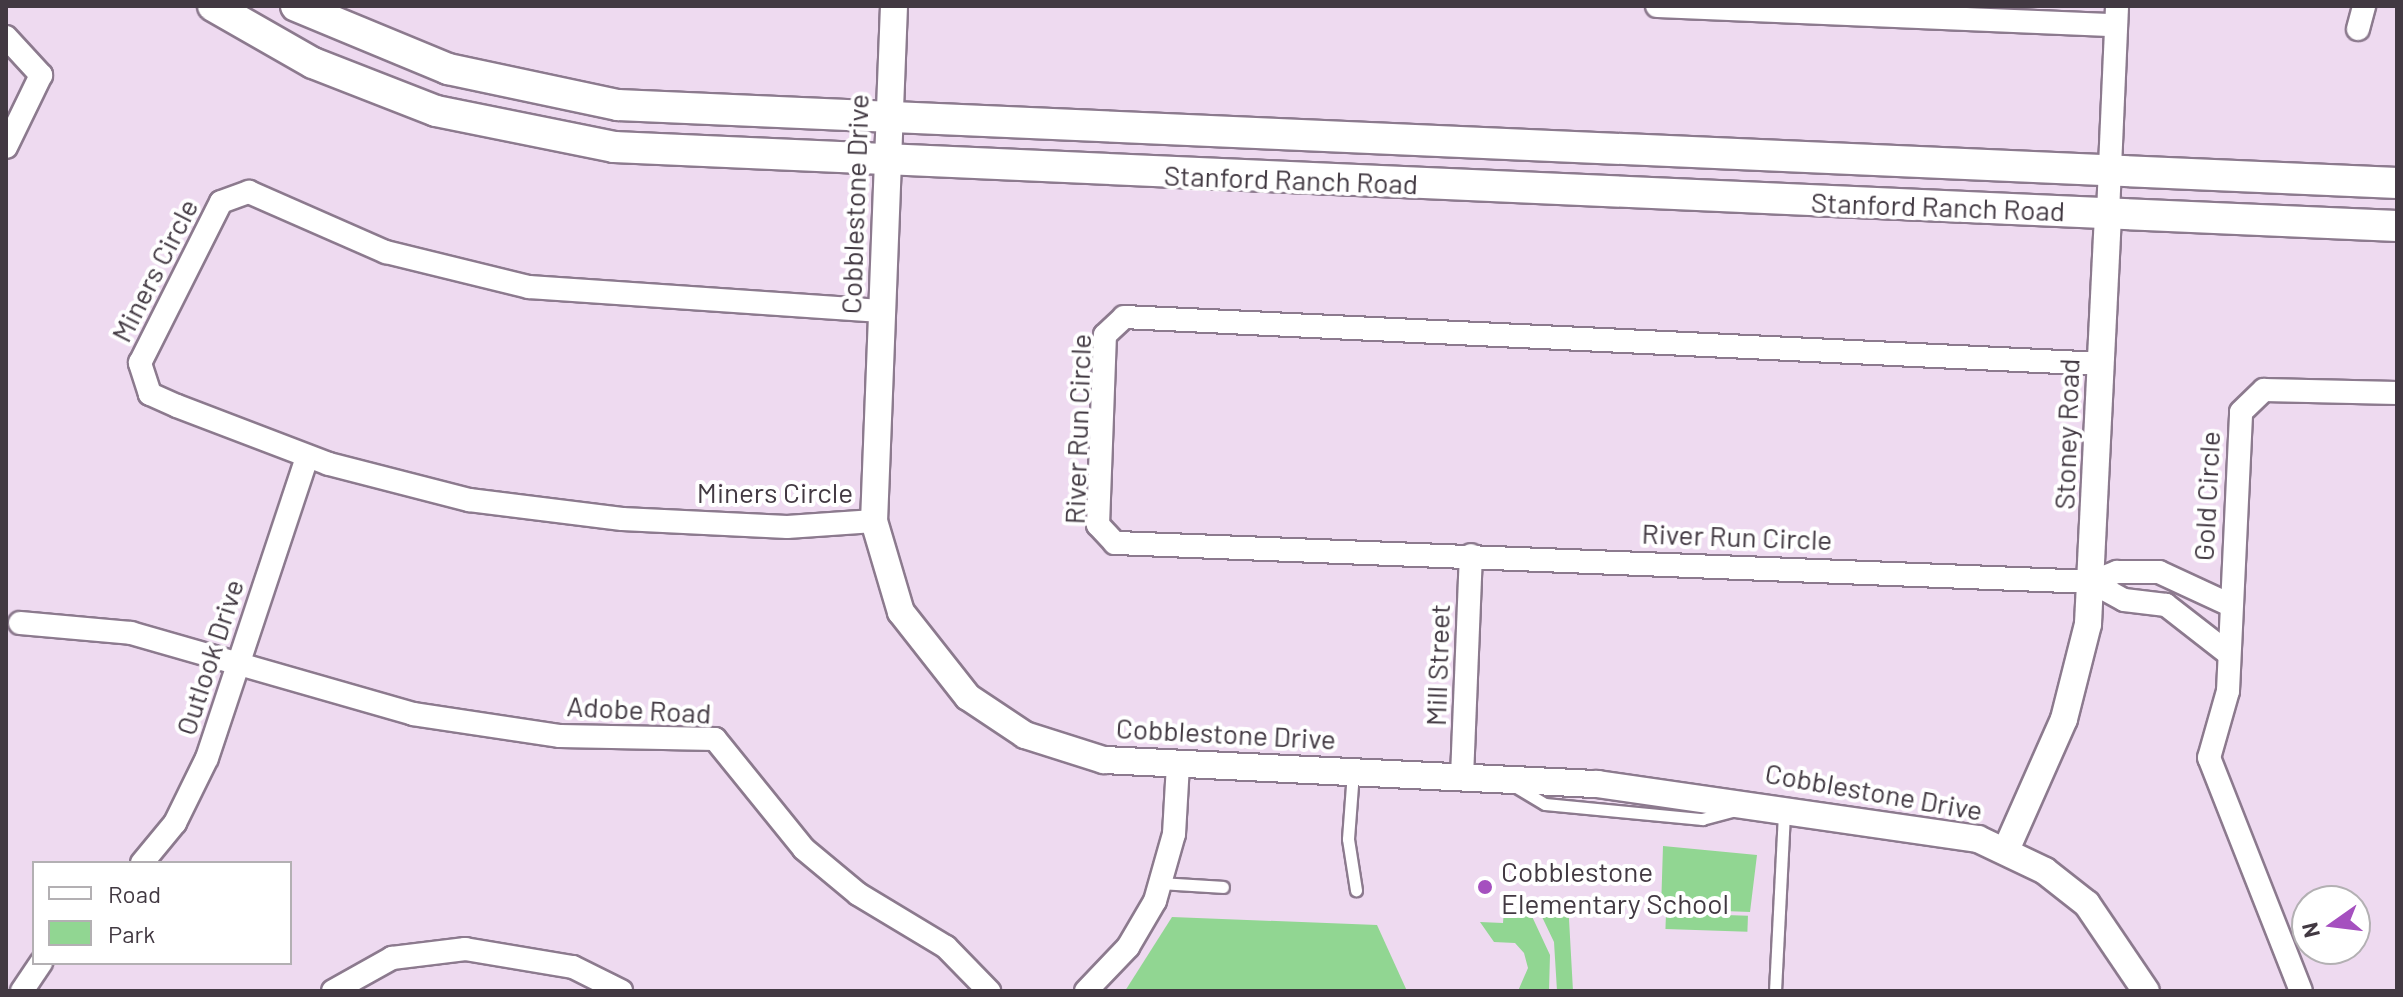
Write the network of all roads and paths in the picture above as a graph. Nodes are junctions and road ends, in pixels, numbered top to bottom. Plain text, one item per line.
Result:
1 (213, 6) edge
2 (296, 6) edge
3 (894, 6) edge
4 (1657, 6) edge
5 (2364, 6) edge
6 (1876, 11) edge
7 (2117, 16) edge
8 (2358, 29) dead end
9 (6, 37) edge
10 (889, 118) junction
11 (6, 147) edge
12 (887, 161) junction
13 (2110, 171) junction
14 (2397, 183) edge
15 (2108, 213) junction
16 (2397, 226) edge
17 (881, 311) junction
18 (2101, 364) junction
19 (2397, 393) edge
20 (307, 457) junction
21 (874, 521) junction
22 (1471, 555) junction
23 (2092, 582) junction
24 (2230, 605) junction
25 (20, 623) dead end
26 (2229, 654) junction
27 (238, 667) junction
28 (1178, 764) junction
29 (1353, 772) junction
30 (1462, 777) junction
31 (1784, 807) junction
32 (2006, 850) junction
33 (143, 861) edge
34 (1161, 883) junction
35 (1223, 887) dead end
36 (1356, 890) dead end
37 (40, 965) edge
38 (22, 991) edge
39 (333, 991) edge
40 (621, 991) edge
41 (989, 991) edge
42 (1086, 991) edge
43 (1775, 991) edge
44 (2146, 991) edge
45 (2301, 991) edge

1 - 12 main road, Stanford Ranch Road
2 - 10 main road, Stanford Ranch Road
3 - 10 street, Cobblestone Drive
4 - 6 street
5 - 8 street
6 - 7 street
7 - 13 street, Stoney Road
9 - 11 street
10 - 12 street, Cobblestone Drive
10 - 13 main road, Stanford Ranch Road
12 - 15 main road, Stanford Ranch Road
12 - 17 street, Cobblestone Drive
13 - 14 main road, Stanford Ranch Road
13 - 15 street, Stoney Road
15 - 16 main road, Stanford Ranch Road
15 - 18 street, Stoney Road
17 - 20 street, Miners Circle
17 - 21 street, Cobblestone Drive
18 - 22 street, River Run Circle
18 - 23 street, Stoney Road
19 - 24 street, Gold Circle
20 - 21 street, Miners Circle
20 - 27 street, Outlook Drive
21 - 28 street, Cobblestone Drive
22 - 23 street, River Run Circle
22 - 30 street, Mill Street
23 - 24 street, Gold Circle
23 - 26 street
23 - 32 street, Stoney Road
24 - 26 street, Gold Circle
25 - 27 street
26 - 45 street, Gold Circle
27 - 33 street, Outlook Drive
27 - 41 street, Adobe Road
28 - 29 street, Cobblestone Drive
28 - 34 street
29 - 30 street, Cobblestone Drive
29 - 36 lane
30 - 31 street, Cobblestone Drive
31 - 32 street, Cobblestone Drive
31 - 43 lane
32 - 44 street, Cobblestone Drive
34 - 35 lane
34 - 42 street
37 - 38 street
39 - 40 street

